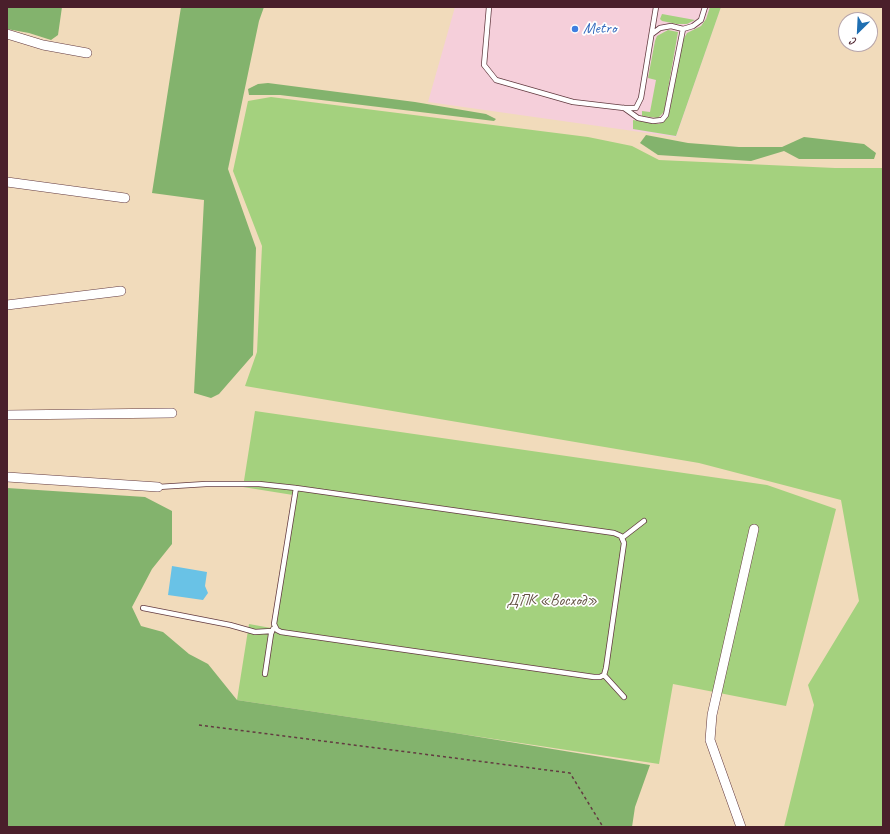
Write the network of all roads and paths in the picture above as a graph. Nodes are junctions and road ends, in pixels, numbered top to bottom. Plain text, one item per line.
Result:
1 (489, 7) edge
2 (656, 7) edge
3 (704, 10) edge
4 (683, 28) junction
5 (7, 34) edge
6 (652, 34) junction
7 (86, 53) dead end
8 (624, 108) junction
9 (7, 182) edge
10 (125, 198) dead end
11 (121, 291) dead end
12 (7, 305) edge
13 (172, 412) dead end
14 (7, 415) edge
15 (7, 477) edge
16 (158, 487) joint
17 (296, 488) junction
18 (644, 521) dead end
19 (754, 529) dead end
20 (622, 538) junction
21 (143, 608) dead end
22 (273, 629) junction
23 (265, 674) dead end
24 (604, 675) junction
25 (624, 697) dead end
26 (199, 725) dead end
27 (603, 827) edge
28 (741, 827) edge

1 - 8 lane
2 - 6 lane
3 - 4 lane
4 - 6 lane
4 - 8 lane
5 - 7 street
6 - 8 lane
9 - 10 street
11 - 12 street
13 - 14 street
15 - 16 street
16 - 17 lane
17 - 20 lane
17 - 22 lane
18 - 20 lane
19 - 28 street
20 - 24 lane
21 - 22 lane
22 - 23 lane
22 - 24 lane
24 - 25 lane
26 - 27 path

